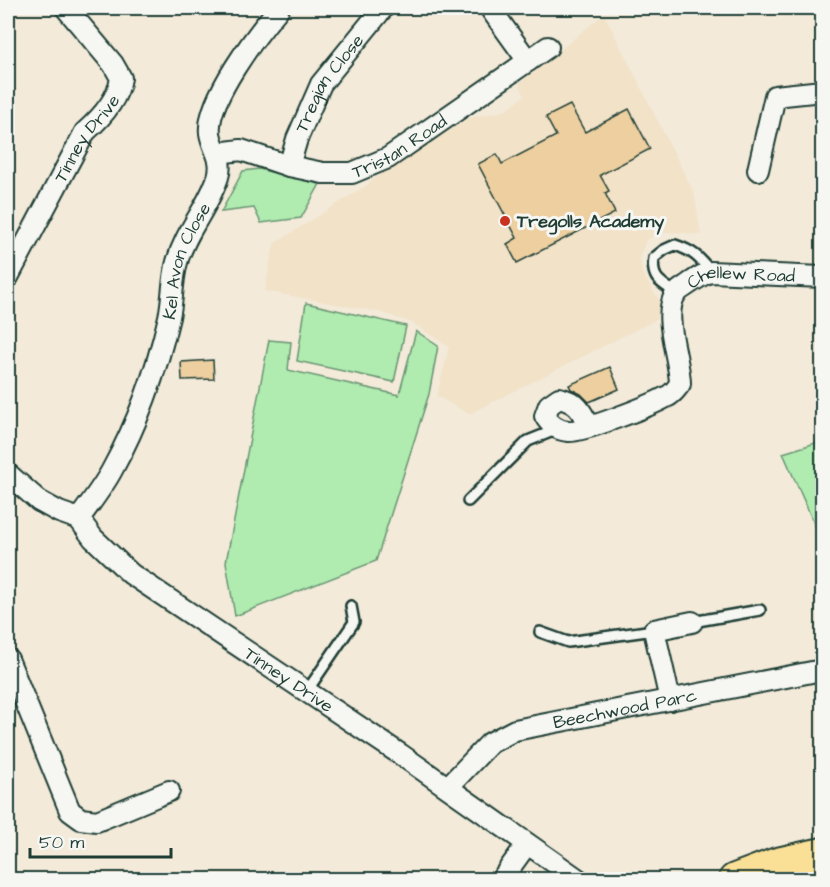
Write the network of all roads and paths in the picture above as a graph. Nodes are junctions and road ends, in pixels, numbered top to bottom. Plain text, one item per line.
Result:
1 (66, 8) edge
2 (279, 8) edge
3 (383, 8) edge
4 (492, 10) dead end
5 (548, 47) dead end
6 (528, 61) junction
7 (822, 90) edge
8 (218, 153) junction
9 (288, 166) junction
10 (758, 170) dead end
11 (711, 272) junction
12 (8, 277) edge
13 (822, 278) edge
14 (676, 293) junction
15 (589, 426) junction
16 (558, 429) junction
17 (8, 474) edge
18 (468, 501) dead end
19 (79, 519) junction
20 (351, 606) dead end
21 (760, 610) dead end
22 (692, 622) joint
23 (654, 630) junction
24 (540, 632) dead end
25 (8, 659) edge
26 (822, 670) edge
27 (307, 691) junction
28 (670, 700) junction
29 (448, 786) junction
30 (169, 791) dead end
31 (527, 844) junction
32 (822, 854) edge
33 (501, 879) edge
34 (579, 879) edge
35 (735, 879) edge

1 - 12 street, Tinney Drive
2 - 8 street, Kel Avon Close
3 - 9 street, Tregian Close
4 - 6 street
5 - 6 street, Tristan Road
6 - 9 street, Tristan Road
7 - 10 street
8 - 9 street, Tristan Road
8 - 19 street, Kel Avon Close
11 - 13 street, Chellew Road
11 - 14 street, Chellew Road
11 - 14 lane
14 - 15 street, Chellew Road
15 - 16 street
15 - 16 street
16 - 18 lane
17 - 19 street
19 - 27 street, Tinney Drive
20 - 27 lane
21 - 22 lane
22 - 23 street
23 - 24 lane
23 - 28 street
25 - 30 street
26 - 28 street, Beechwood Parc
27 - 29 street, Tinney Drive
28 - 29 street, Beechwood Parc
29 - 31 street, Tinney Drive
31 - 33 street
31 - 34 street, Tinney Drive
32 - 35 highway

